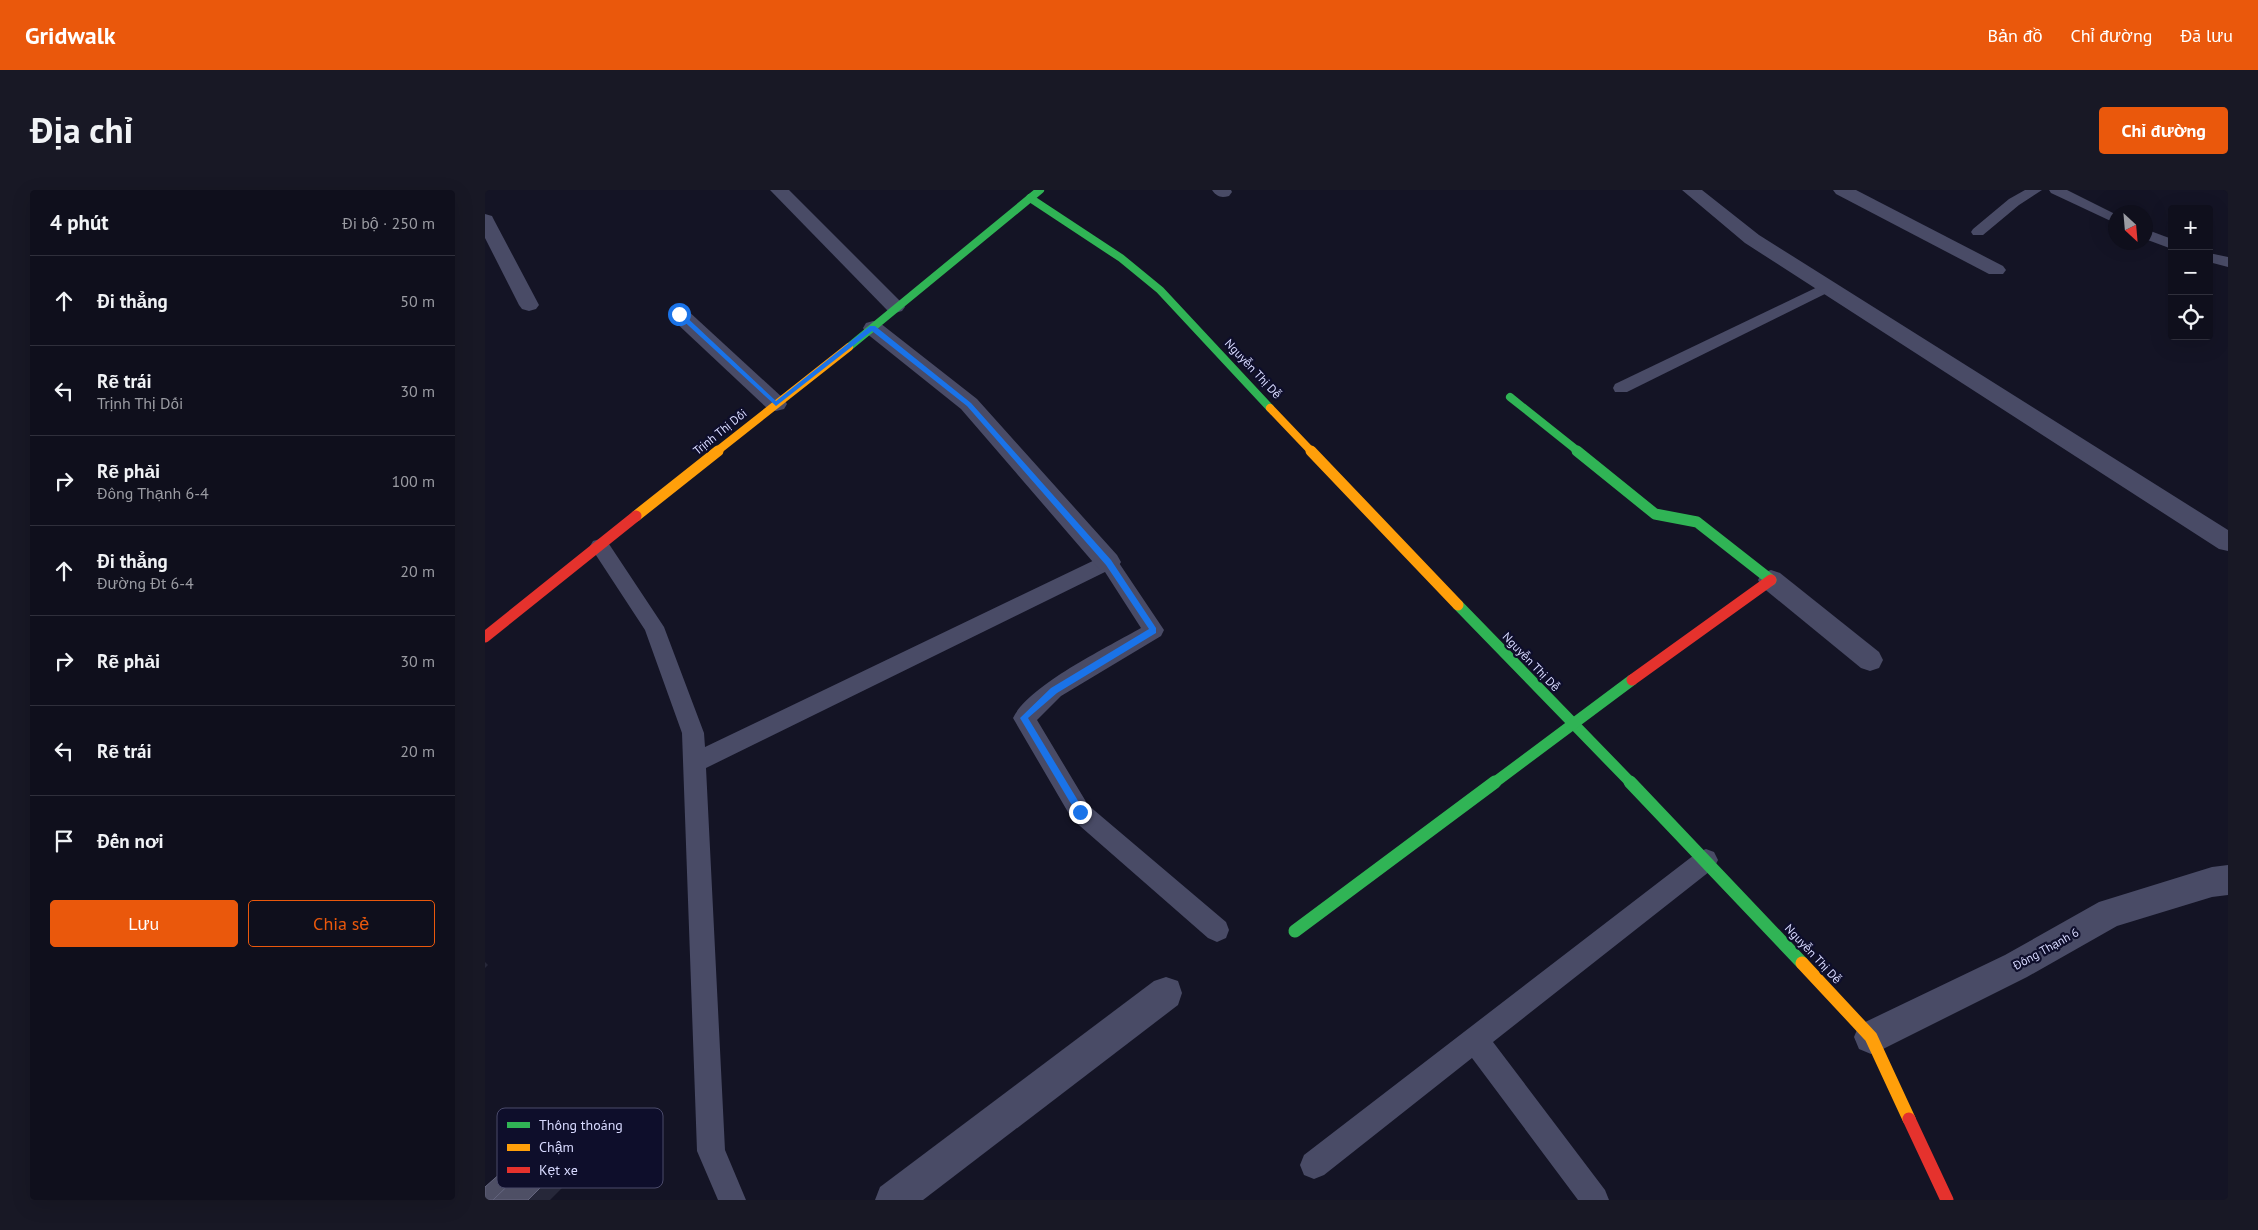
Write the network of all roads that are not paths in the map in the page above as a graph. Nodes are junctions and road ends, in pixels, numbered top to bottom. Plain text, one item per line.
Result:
1 (779, 190) edge
2 (1040, 190) edge
3 (1691, 190) edge
4 (1842, 190) edge
5 (2035, 190) edge
6 (2056, 190) edge
7 (1030, 198) junction
8 (2108, 216) edge
9 (485, 220) edge
10 (1978, 232) dead end
11 (2153, 237) edge
12 (2168, 244) edge
13 (2213, 258) edge
14 (2228, 262) edge
15 (1996, 270) dead end
16 (1828, 287) junction
17 (529, 305) dead end
18 (895, 307) junction
19 (679, 314) dead end
20 (873, 328) junction
21 (1621, 388) dead end
22 (1510, 397) dead end
23 (776, 404) junction
24 (2228, 542) edge
25 (600, 546) junction
26 (1108, 562) junction
27 (1771, 580) junction
28 (485, 636) edge
29 (1870, 660) dead end
30 (1572, 724) junction
31 (694, 763) junction
32 (1706, 860) junction
33 (2228, 880) edge
34 (1217, 930) dead end
35 (1295, 931) dead end
36 (1166, 993) dead end
37 (1871, 1036) junction
38 (1475, 1040) junction
39 (1314, 1164) dead end
40 (731, 1200) edge
41 (893, 1200) edge
42 (1595, 1200) edge
43 (1947, 1200) edge

1 - 18 street
2 - 7 street, Trịnh Thị Dối
3 - 16 street
4 - 15 street
5 - 10 lane
6 - 8 lane
7 - 18 street, Trịnh Thị Dối
7 - 30 street, Nguyễn Thị Dễ
9 - 17 street
11 - 12 lane
13 - 14 lane
16 - 21 lane
16 - 24 street
18 - 20 street, Trịnh Thị Dối
19 - 23 street
20 - 23 street, Trịnh Thị Dối
20 - 26 street
22 - 27 street
23 - 25 street, Trịnh Thị Dối
25 - 28 street, Trịnh Thị Dối
25 - 31 lane
26 - 31 lane
26 - 34 lane
27 - 29 street
27 - 30 street
30 - 32 street, Nguyễn Thị Dễ
30 - 35 street
31 - 40 lane
32 - 37 street, Nguyễn Thị Dễ
32 - 38 lane
33 - 37 street, Đông Thạnh 6
36 - 41 street
37 - 43 street, Nguyễn Thị Dễ
38 - 39 lane
38 - 42 lane

